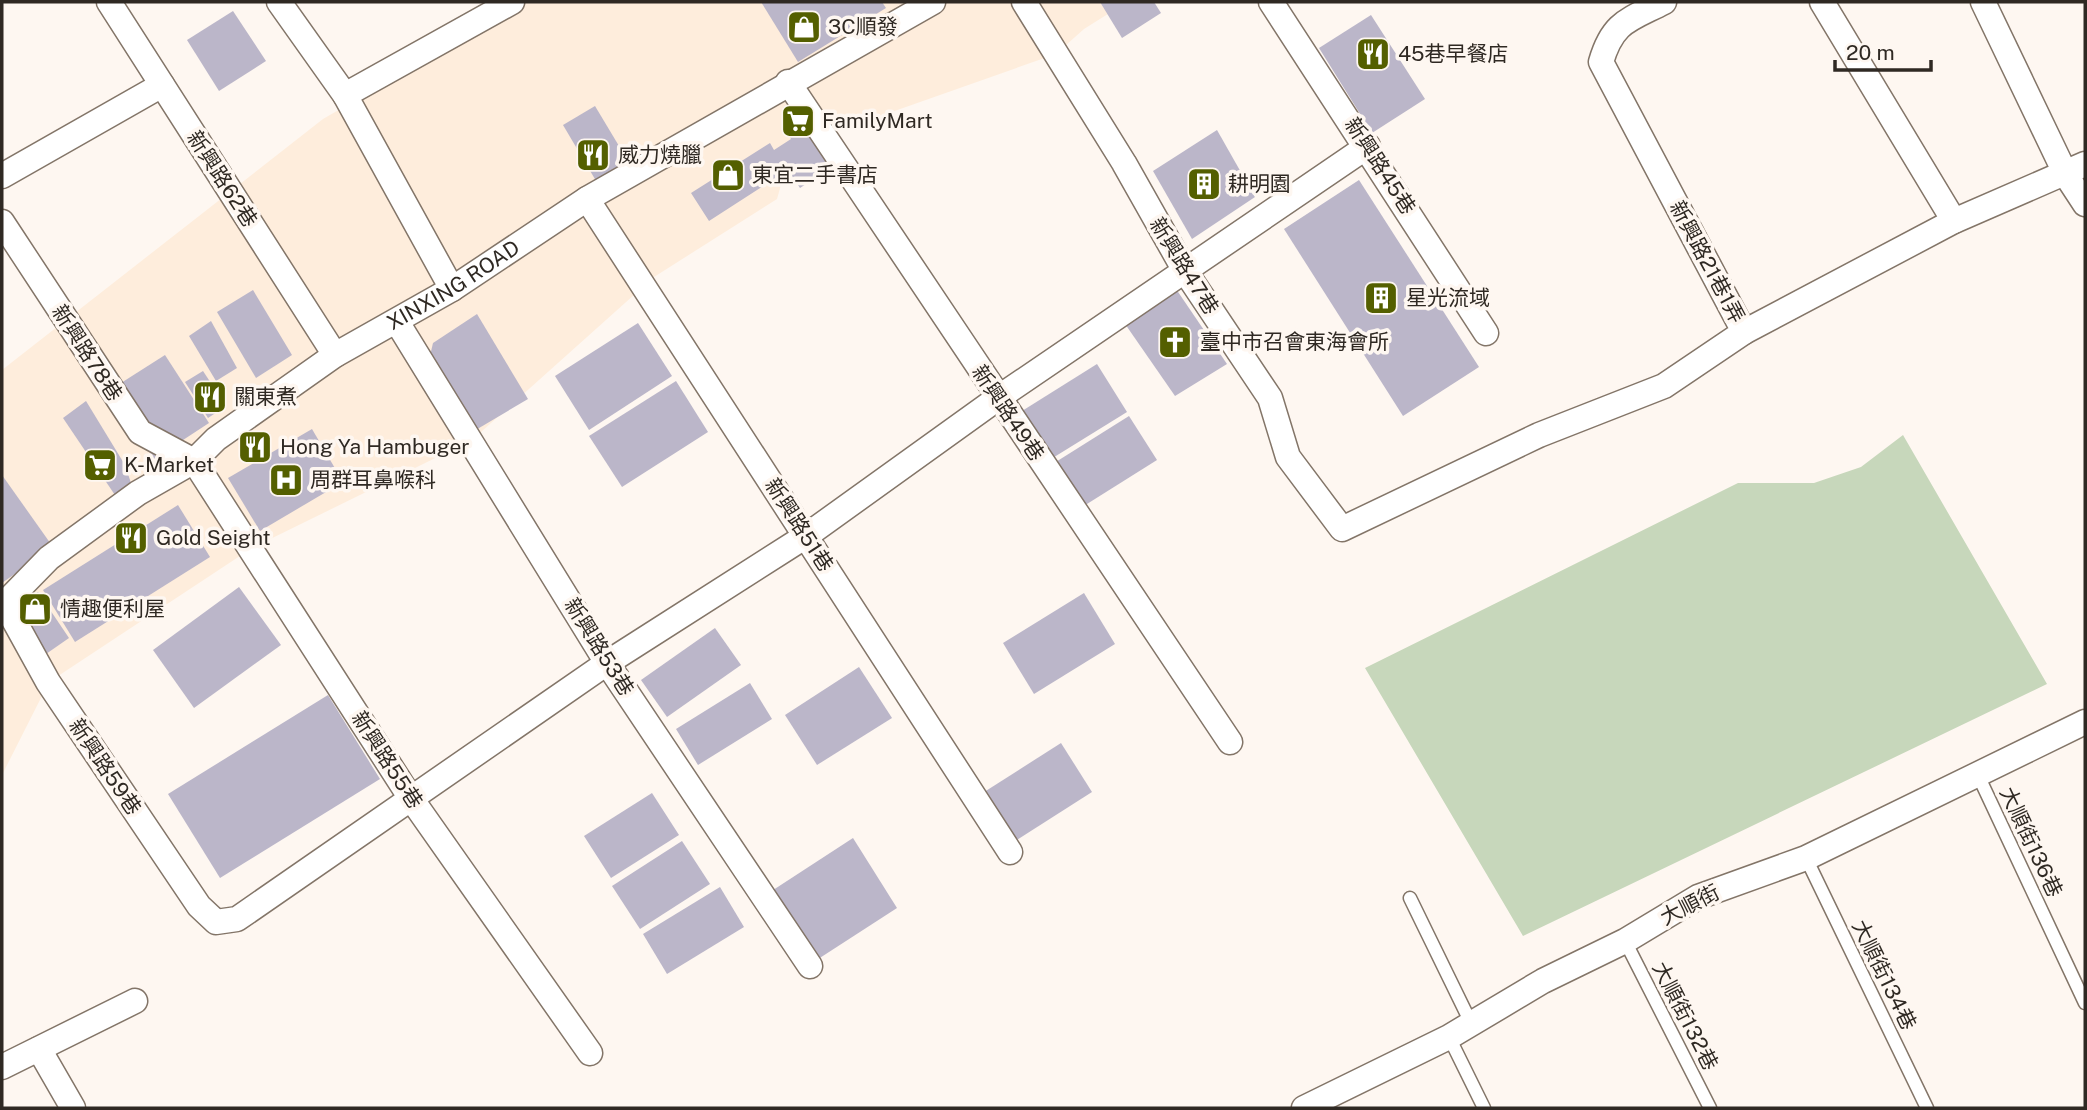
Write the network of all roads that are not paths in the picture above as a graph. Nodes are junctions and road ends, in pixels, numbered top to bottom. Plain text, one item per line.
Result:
1 (109, 2) edge
2 (279, 2) edge
3 (512, 2) edge
4 (933, 2) edge
5 (1024, 2) edge
6 (1271, 2) edge
7 (1664, 2) edge
8 (1822, 2) edge
9 (1983, 2) edge
10 (789, 82) junction
11 (162, 85) junction
12 (345, 95) junction
13 (1367, 146) junction
14 (2076, 169) edge
15 (2, 176) edge
16 (587, 199) junction
17 (2085, 204) edge
18 (1954, 221) junction
19 (2, 222) edge
20 (1185, 271) junction
21 (452, 289) junction
22 (397, 322) junction
23 (1744, 332) junction
24 (1486, 333) dead end
25 (335, 355) junction
26 (998, 398) junction
27 (194, 461) junction
28 (1342, 528) joint
29 (806, 536) junction
30 (3, 605) edge
31 (607, 663) junction
32 (2085, 722) edge
33 (1230, 742) dead end
34 (1978, 774) junction
35 (410, 797) junction
36 (1010, 852) dead end
37 (1806, 858) junction
38 (1410, 898) dead end
39 (1625, 941) junction
40 (810, 966) dead end
41 (135, 1001) dead end
42 (2085, 1003) edge
43 (1471, 1023) junction
44 (1449, 1037) junction
45 (39, 1049) junction
46 (590, 1053) dead end
47 (2, 1066) edge
48 (73, 1108) edge
49 (1304, 1108) edge
50 (1484, 1108) edge
51 (1710, 1108) edge
52 (1927, 1108) edge

1 - 11 street, 新興路62巷
2 - 12 street
3 - 12 street
4 - 10 street, XINXING ROAD
5 - 20 street, 新興路47巷
6 - 13 street, 新興路45巷
7 - 23 street, 新興路21巷1弄
8 - 18 street
9 - 14 street
10 - 16 street, XINXING ROAD
10 - 26 street, 新興路49巷
11 - 15 street
11 - 25 street, 新興路62巷
12 - 21 street
13 - 20 street
13 - 24 street, 新興路45巷
14 - 17 street
14 - 18 street
16 - 21 street, XINXING ROAD
16 - 29 street, 新興路51巷
18 - 23 street
19 - 27 street, 新興路78巷
20 - 26 street
20 - 28 street, 新興路47巷
21 - 22 street, XINXING ROAD
22 - 25 street, XINXING ROAD
22 - 31 street, 新興路53巷
23 - 28 street, 新興路21巷1弄
25 - 27 street, XINXING ROAD
26 - 29 street
26 - 33 street, 新興路49巷
27 - 30 street, XINXING ROAD
27 - 35 street, 新興路55巷
29 - 31 street
29 - 36 street, 新興路51巷
30 - 35 street, 新興路59巷
31 - 35 street
31 - 40 street, 新興路53巷
32 - 34 street, 大順街
34 - 37 street, 大順街
34 - 42 lane, 大順街136巷
35 - 46 street, 新興路55巷
37 - 39 street, 大順街
37 - 52 lane, 大順街134巷
38 - 43 lane
39 - 43 street, 大順街
39 - 51 lane, 大順街132巷
41 - 45 street
43 - 44 street, 大順街
44 - 49 street, 大順街
44 - 50 lane
45 - 47 street
45 - 48 street

